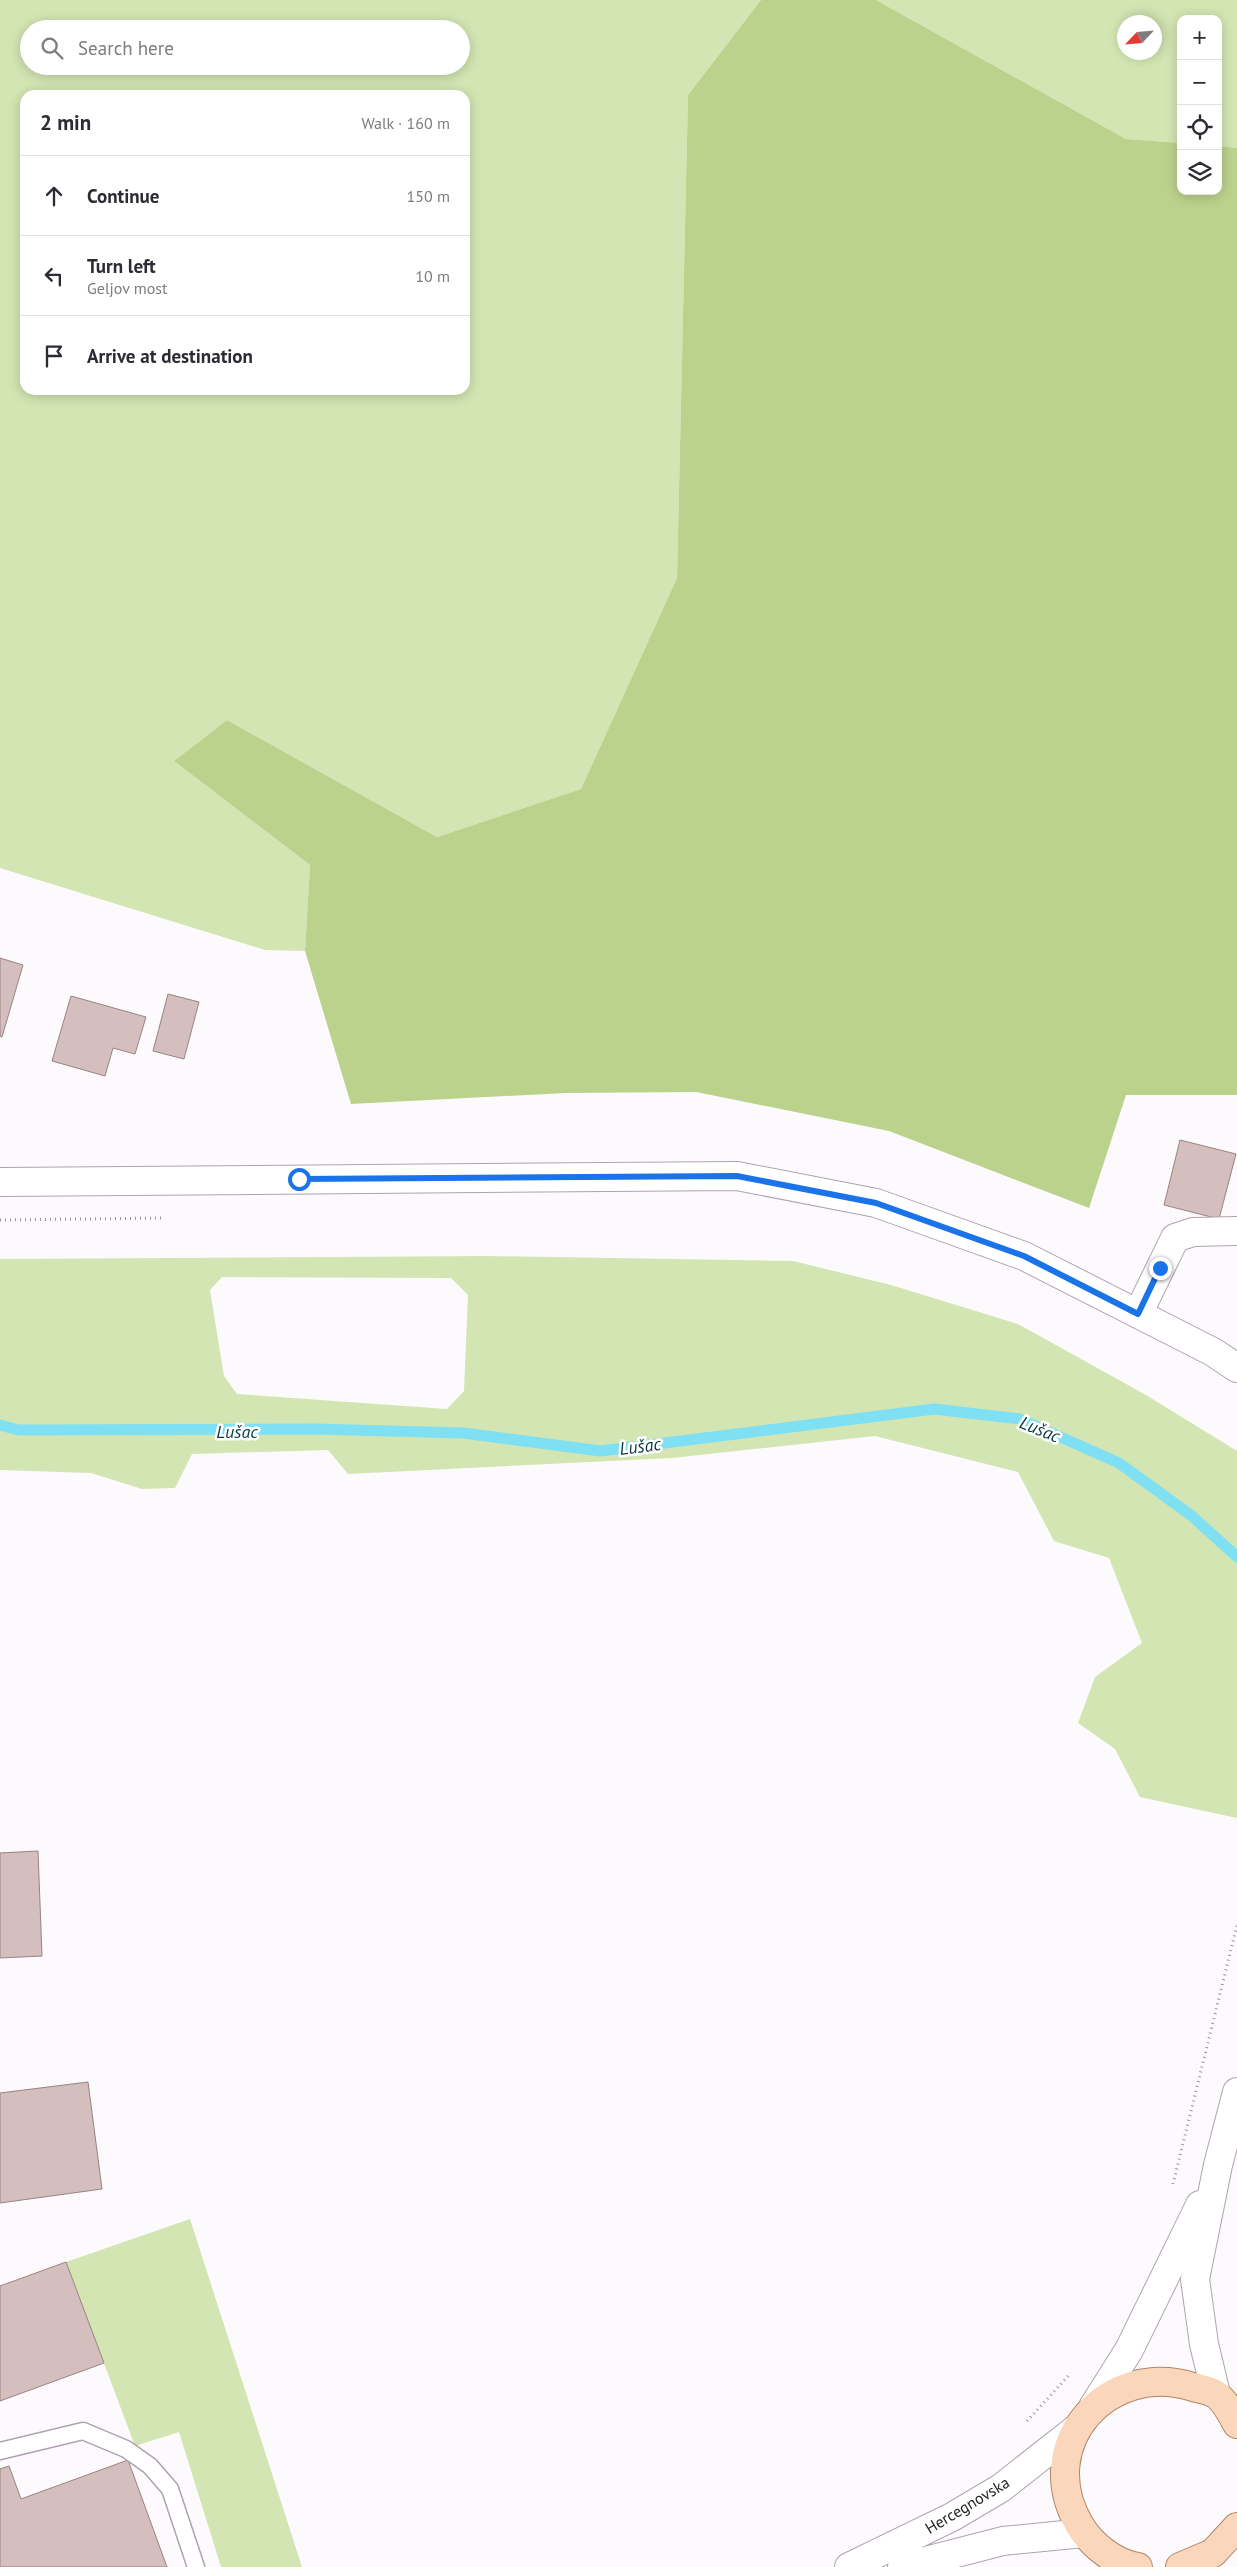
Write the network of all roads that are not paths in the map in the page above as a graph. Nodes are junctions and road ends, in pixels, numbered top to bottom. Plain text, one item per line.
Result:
1 (0, 1182) edge
2 (1237, 1231) edge
3 (1138, 1314) junction
4 (1237, 1368) edge
5 (1237, 2092) edge
6 (1218, 2165) junction
7 (1216, 2394) junction
8 (1093, 2408) junction
9 (1236, 2419) edge
10 (1076, 2429) junction
11 (0, 2451) edge
12 (1237, 2527) edge
13 (1084, 2533) junction
14 (1107, 2560) edge
15 (1208, 2560) edge
16 (196, 2567) edge
17 (849, 2567) edge
18 (902, 2567) edge
19 (1138, 2567) edge
20 (1180, 2567) edge

1 - 3 street
2 - 3 street
3 - 4 street
5 - 6 street
6 - 7 street
6 - 8 street
7 - 8 main road
7 - 9 main road
8 - 10 main road
10 - 13 main road
10 - 17 street, Hercegnovska
11 - 16 lane
12 - 15 main road
13 - 14 main road
13 - 18 street, Hercegnovska
14 - 19 main road
15 - 20 main road

